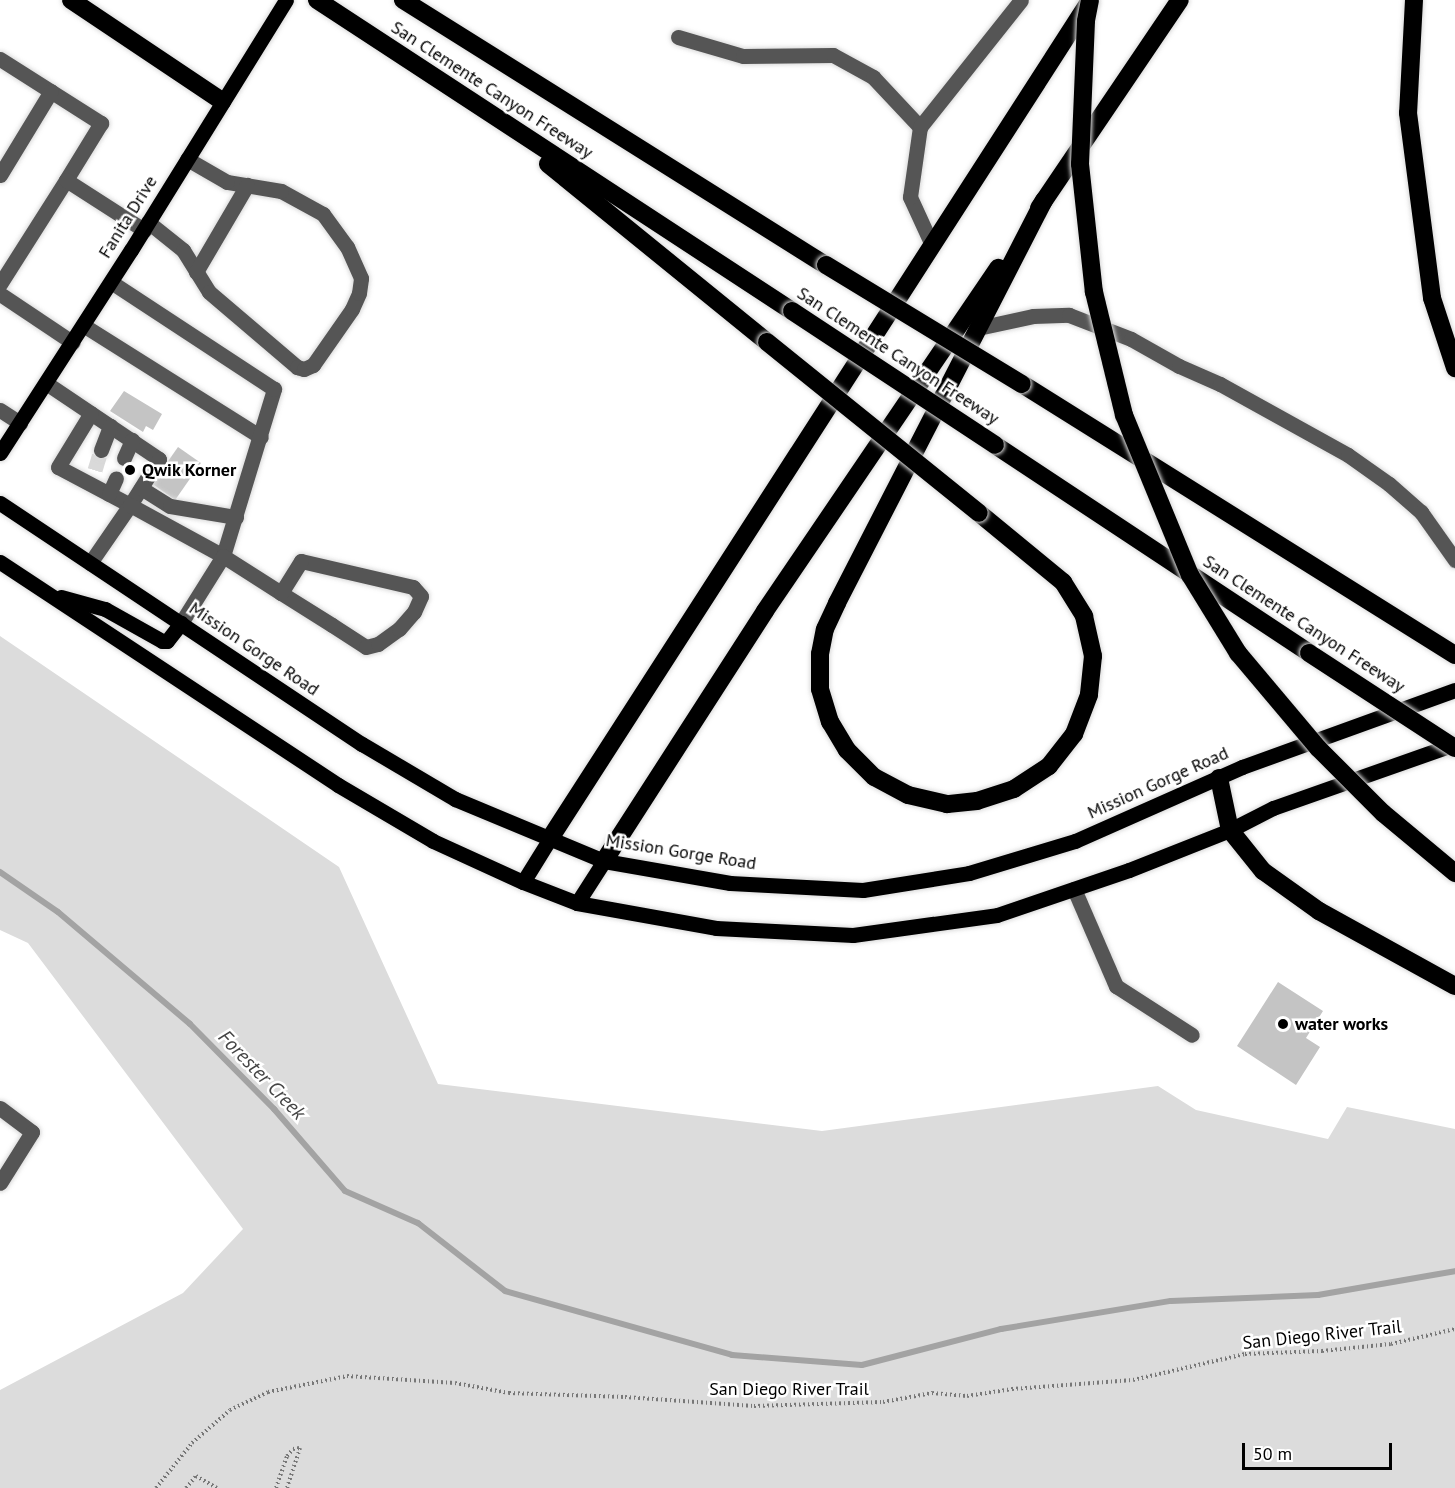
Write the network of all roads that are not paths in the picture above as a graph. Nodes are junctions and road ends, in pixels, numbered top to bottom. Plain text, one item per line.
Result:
1 (71, 0) edge
2 (286, 0) edge
3 (317, 0) edge
4 (1021, 0) edge
5 (1090, 0) edge
6 (1180, 0) edge
7 (1414, 0) edge
8 (409, 4) edge
9 (678, 37) dead end
10 (0, 59) edge
11 (51, 91) junction
12 (222, 101) junction
13 (470, 101) junction
14 (920, 127) junction
15 (187, 159) junction
16 (0, 175) edge
17 (66, 180) junction
18 (248, 185) junction
19 (1044, 200) junction
20 (146, 226) junction
21 (932, 245) junction
22 (196, 272) junction
23 (111, 282) junction
24 (0, 284) edge
25 (0, 294) edge
26 (83, 324) junction
27 (978, 328) junction
28 (72, 342) junction
29 (1455, 368) edge
30 (46, 383) junction
31 (0, 410) edge
32 (91, 413) junction
33 (20, 423) junction
34 (110, 426) junction
35 (261, 437) junction
36 (132, 440) junction
37 (101, 450) tunnel mouth
38 (0, 453) edge
39 (124, 458) dead end
40 (116, 478) dead end
41 (141, 488) junction
42 (109, 494) junction
43 (0, 503) edge
44 (130, 505) junction
45 (236, 517) junction
46 (223, 556) junction
47 (1455, 560) edge
48 (0, 562) edge
49 (90, 563) junction
50 (46, 593) junction
51 (281, 593) junction
52 (181, 623) junction
53 (1455, 655) edge
54 (1455, 690) edge
55 (1455, 746) edge
56 (1218, 778) junction
57 (1230, 830) junction
58 (549, 840) junction
59 (604, 861) junction
60 (1455, 873) edge
61 (523, 882) junction
62 (1074, 889) junction
63 (577, 903) junction
64 (1455, 987) edge
65 (1192, 1035) dead end
66 (0, 1108) edge
67 (0, 1183) edge

1 - 12 highway
2 - 12 main road, Fanita Drive
3 - 13 highway, San Clemente Canyon Freeway
4 - 14 street
5 - 21 highway
5 - 60 highway, bridge
6 - 19 highway
7 - 29 highway
8 - 53 highway, San Clemente Canyon Freeway, bridge
9 - 14 street
10 - 11 street
11 - 16 street
11 - 17 street
12 - 15 main road, Fanita Drive
13 - 27 highway, bridge
13 - 55 highway, San Clemente Canyon Freeway, bridge
14 - 21 street
15 - 18 street
15 - 20 main road, Fanita Drive
17 - 20 street
17 - 24 street
18 - 22 street
18 - 22 street
19 - 27 highway
19 - 59 highway
20 - 22 street
20 - 23 main road, Fanita Drive
21 - 58 highway
23 - 26 main road, Fanita Drive
23 - 35 street
25 - 28 street
26 - 28 main road, Fanita Drive
26 - 35 street
27 - 47 street
28 - 30 main road, Fanita Drive
30 - 32 street
30 - 33 main road, Fanita Drive
31 - 33 street
32 - 34 street
32 - 42 street
33 - 38 main road, Fanita Drive
34 - 36 street
34 - 37 street
35 - 45 street
36 - 39 street
36 - 41 street
40 - 42 street
41 - 44 street
41 - 45 street
42 - 44 street
43 - 49 main road, Mission Gorge Road
44 - 46 street
44 - 49 street
45 - 46 street
46 - 51 street
46 - 52 street
48 - 50 main road
49 - 52 main road, Mission Gorge Road
50 - 52 main road
50 - 61 main road
51 - 51 street
52 - 58 main road, Mission Gorge Road
54 - 56 main road, Mission Gorge Road
55 - 57 main road
56 - 57 highway
56 - 59 main road, Mission Gorge Road
57 - 62 main road
57 - 64 highway
58 - 59 main road, Mission Gorge Road
58 - 61 main road
59 - 63 main road
61 - 63 main road
62 - 63 main road
62 - 65 street
66 - 67 street

